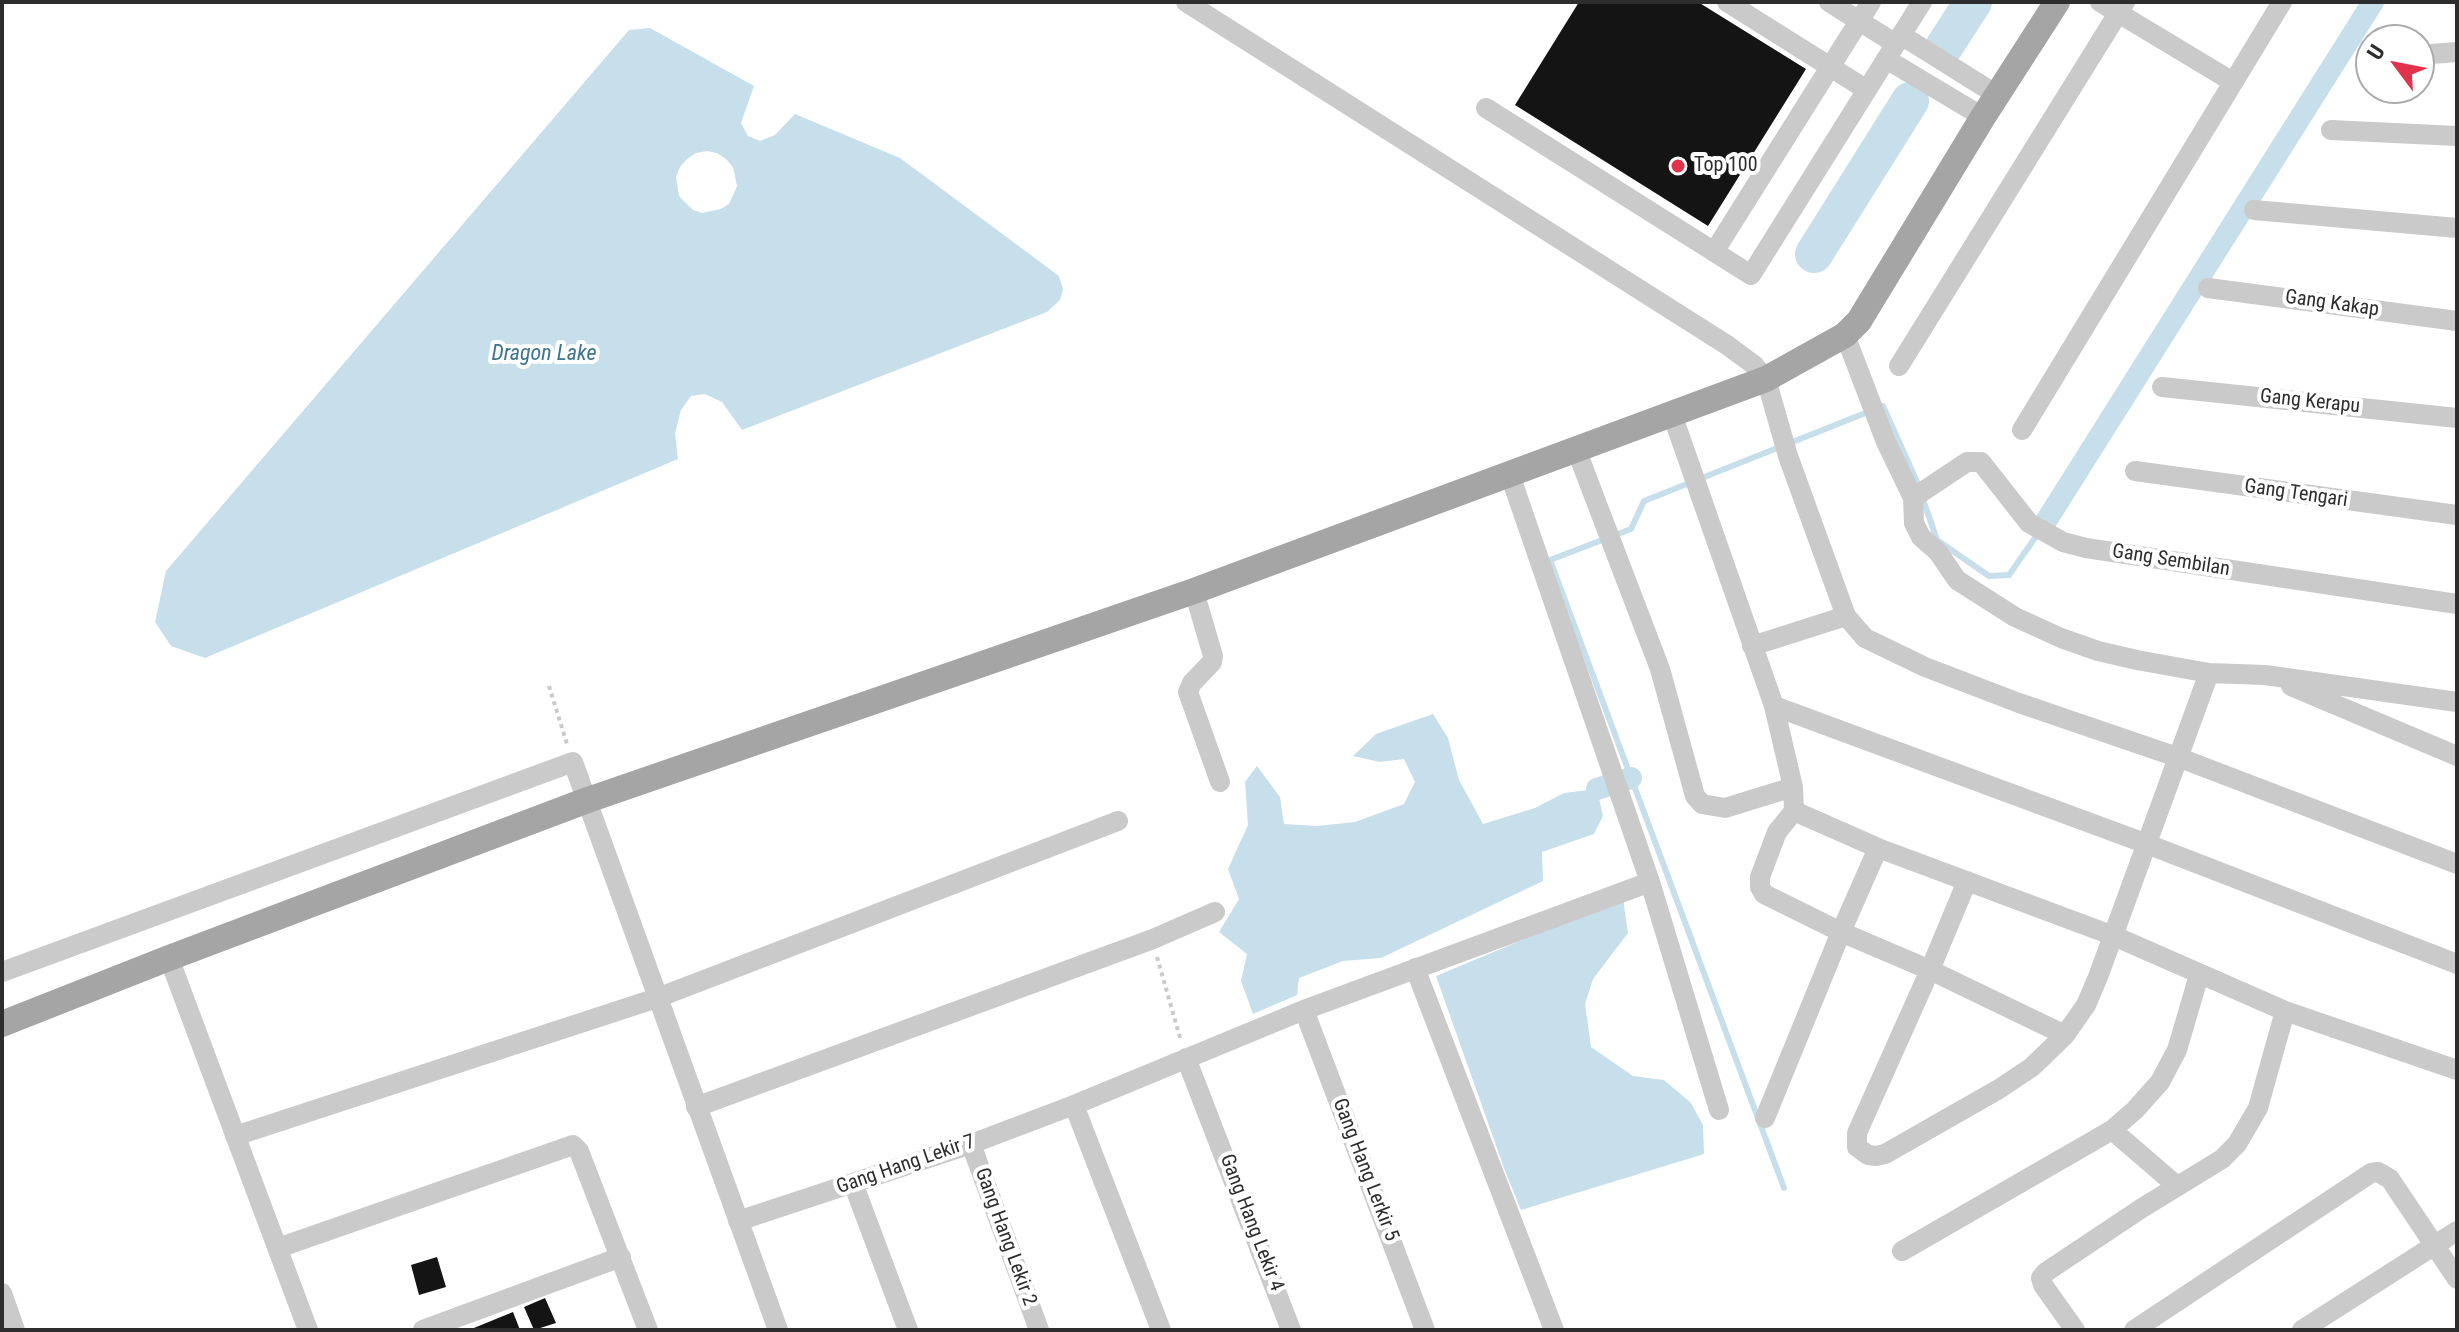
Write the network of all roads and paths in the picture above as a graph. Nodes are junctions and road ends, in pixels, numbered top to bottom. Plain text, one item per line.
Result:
1 (1186, 2) edge
2 (1727, 2) edge
3 (1829, 2) edge
4 (1871, 2) edge
5 (1922, 2) edge
6 (2057, 2) edge
7 (2100, 2) edge
8 (2282, 2) edge
9 (2122, 8) edge
10 (1859, 21) junction
11 (1894, 46) junction
12 (2457, 52) edge
13 (2435, 54) edge
14 (1830, 67) junction
15 (2233, 82) junction
16 (1867, 90) junction
17 (1990, 106) junction
18 (1486, 108) dead end
19 (2331, 130) dead end
20 (2457, 136) edge
21 (2254, 210) dead end
22 (2457, 228) edge
23 (1714, 252) junction
24 (2208, 288) dead end
25 (2457, 321) edge
26 (1845, 335) junction
27 (1899, 366) dead end
28 (1766, 379) junction
29 (2162, 387) dead end
30 (1672, 414) junction
31 (2457, 418) edge
32 (2022, 430) dead end
33 (1576, 449) junction
34 (2135, 471) dead end
35 (1509, 472) junction
36 (1919, 493) junction
37 (2457, 515) edge
38 (1194, 591) junction
39 (2457, 604) edge
40 (1846, 616) junction
41 (1752, 646) junction
42 (2209, 673) junction
43 (2265, 675) junction
44 (549, 686) dead end
45 (2457, 702) edge
46 (1774, 706) junction
47 (2457, 756) edge
48 (2180, 758) junction
49 (573, 762) junction
50 (1220, 782) dead end
51 (1793, 787) junction
52 (585, 801) junction
53 (1794, 811) junction
54 (1118, 821) dead end
55 (2147, 844) junction
56 (1878, 848) junction
57 (2457, 864) edge
58 (1967, 881) junction
59 (1650, 882) junction
60 (1215, 912) dead end
61 (1841, 932) junction
62 (2114, 936) junction
63 (1153, 939) junction
64 (169, 958) junction
65 (2457, 964) edge
66 (1415, 968) junction
67 (1930, 970) junction
68 (2, 972) edge
69 (2199, 975) junction
70 (657, 998) junction
71 (1304, 1010) junction
72 (2285, 1011) junction
73 (2, 1024) edge
74 (2065, 1035) junction
75 (1186, 1058) junction
76 (2457, 1070) edge
77 (1074, 1105) junction
78 (696, 1107) junction
79 (1719, 1110) dead end
80 (1765, 1118) dead end
81 (2112, 1130) junction
82 (235, 1136) junction
83 (971, 1144) junction
84 (853, 1183) junction
85 (2177, 1186) junction
86 (738, 1221) junction
87 (2457, 1231) edge
88 (2436, 1244) junction
89 (278, 1248) junction
90 (1902, 1251) dead end
91 (621, 1257) junction
92 (2457, 1279) edge
93 (2, 1293) edge
94 (15, 1330) edge
95 (308, 1330) edge
96 (423, 1330) edge
97 (648, 1330) edge
98 (778, 1330) edge
99 (908, 1330) edge
100 (1039, 1330) edge
101 (1161, 1330) edge
102 (1291, 1330) edge
103 (1425, 1330) edge
104 (1554, 1330) edge
105 (2075, 1330) edge
106 (2134, 1330) edge
107 (2302, 1330) edge

1 - 28 street
2 - 14 street
3 - 10 street
4 - 10 street
5 - 11 street
6 - 17 main road
7 - 9 street
8 - 15 street
9 - 15 street
9 - 27 street
10 - 11 street
10 - 14 street
11 - 16 street
11 - 17 street
11 - 17 street
12 - 13 street
14 - 16 street
14 - 23 street
15 - 32 street
16 - 23 street
17 - 26 main road
18 - 23 street
19 - 20 street
21 - 22 street
24 - 25 street, Gang Kakap
26 - 28 main road
26 - 36 street
28 - 30 main road
28 - 40 street
29 - 31 street, Gang Kerapu
30 - 33 main road
30 - 41 street
33 - 35 main road
33 - 51 street
34 - 37 street, Gang Tengari
35 - 38 main road
35 - 59 street
36 - 39 street, Gang Sembilan
36 - 42 street
38 - 50 street
38 - 52 main road
40 - 41 street
40 - 48 street
41 - 46 street
42 - 43 street
42 - 48 street
43 - 45 street
43 - 47 street
44 - 49 path
46 - 51 street
46 - 55 street
48 - 55 street
48 - 57 street
49 - 52 street
49 - 68 street
51 - 53 street
52 - 64 main road
52 - 70 street
53 - 56 street
53 - 61 street
54 - 70 street
55 - 62 street
55 - 65 street
56 - 58 street
56 - 61 street
58 - 62 street
58 - 67 street
59 - 66 street, Gang Hang Lekir 7
59 - 79 street
60 - 63 street
61 - 67 street
61 - 80 street
62 - 69 street
62 - 74 street
63 - 75 path
63 - 78 street
64 - 73 main road
64 - 82 street
66 - 71 street, Gang Hang Lekir 7
66 - 104 street
67 - 74 street
67 - 74 street
69 - 72 street
69 - 81 street
70 - 78 street
70 - 82 street
71 - 75 street, Gang Hang Lekir 7
71 - 103 street, Gang Hang Lerkir 5
72 - 76 street
72 - 85 street
75 - 77 street, Gang Hang Lekir 7
75 - 102 street, Gang Hang Lekir 4
77 - 83 street, Gang Hang Lekir 7
77 - 101 street
78 - 86 street
81 - 85 street
81 - 90 street
82 - 89 street
83 - 84 street, Gang Hang Lekir 7
83 - 100 street, Gang Hang Lekir 2
84 - 86 street, Gang Hang Lekir 7
84 - 99 street
85 - 105 street
86 - 98 street
87 - 88 street
88 - 92 street
88 - 106 street
88 - 107 street
89 - 91 street
89 - 95 street
91 - 96 street
91 - 97 street
93 - 94 street

